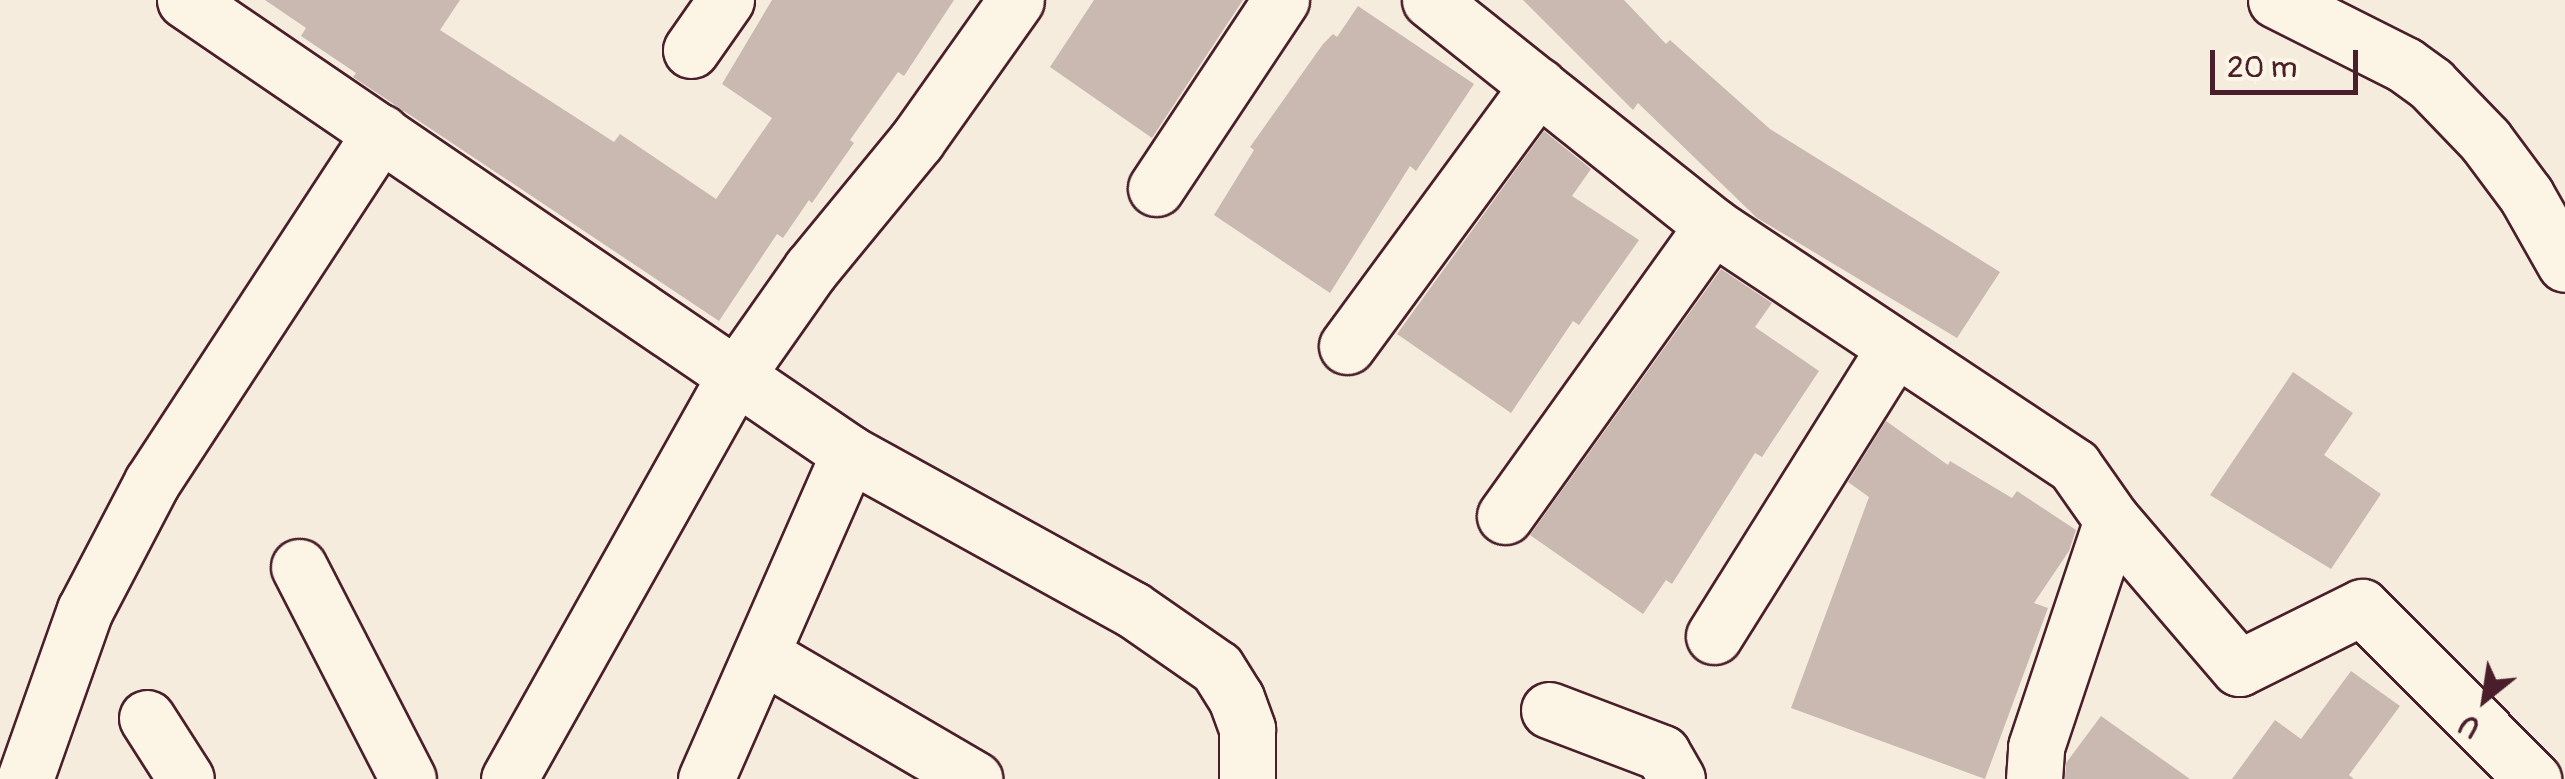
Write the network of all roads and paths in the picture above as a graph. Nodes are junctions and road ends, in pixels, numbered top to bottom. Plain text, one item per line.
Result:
1 (185, 0) edge
2 (726, 0) edge
3 (1016, 0) edge
4 (1282, 0) edge
5 (1430, 0) edge
6 (2276, 0) edge
7 (691, 50) dead end
8 (1538, 86) junction
9 (382, 132) junction
10 (1156, 188) dead end
11 (1713, 226) junction
12 (2565, 264) edge
13 (1346, 346) dead end
14 (1894, 350) junction
15 (735, 377) junction
16 (849, 453) junction
17 (1504, 516) dead end
18 (2112, 520) junction
19 (298, 567) dead end
20 (1714, 636) dead end
21 (762, 655) junction
22 (1550, 710) dead end
23 (147, 718) dead end
24 (25, 779) edge
25 (186, 779) edge
26 (408, 779) edge
27 (510, 779) edge
28 (706, 779) edge
29 (974, 779) edge
30 (1247, 779) edge
31 (1677, 779) edge
32 (2034, 779) edge
33 (2532, 779) edge

1 - 9 street
2 - 7 street
3 - 15 street
4 - 10 street
5 - 8 street
6 - 12 street
8 - 11 street
8 - 13 street
9 - 15 street
9 - 24 street
11 - 14 street
11 - 17 street
14 - 18 street
14 - 20 street
15 - 16 street
15 - 27 street
16 - 21 street
16 - 30 street
18 - 32 street
18 - 33 street
19 - 26 street
21 - 28 street
21 - 29 street
22 - 31 street
23 - 25 street

